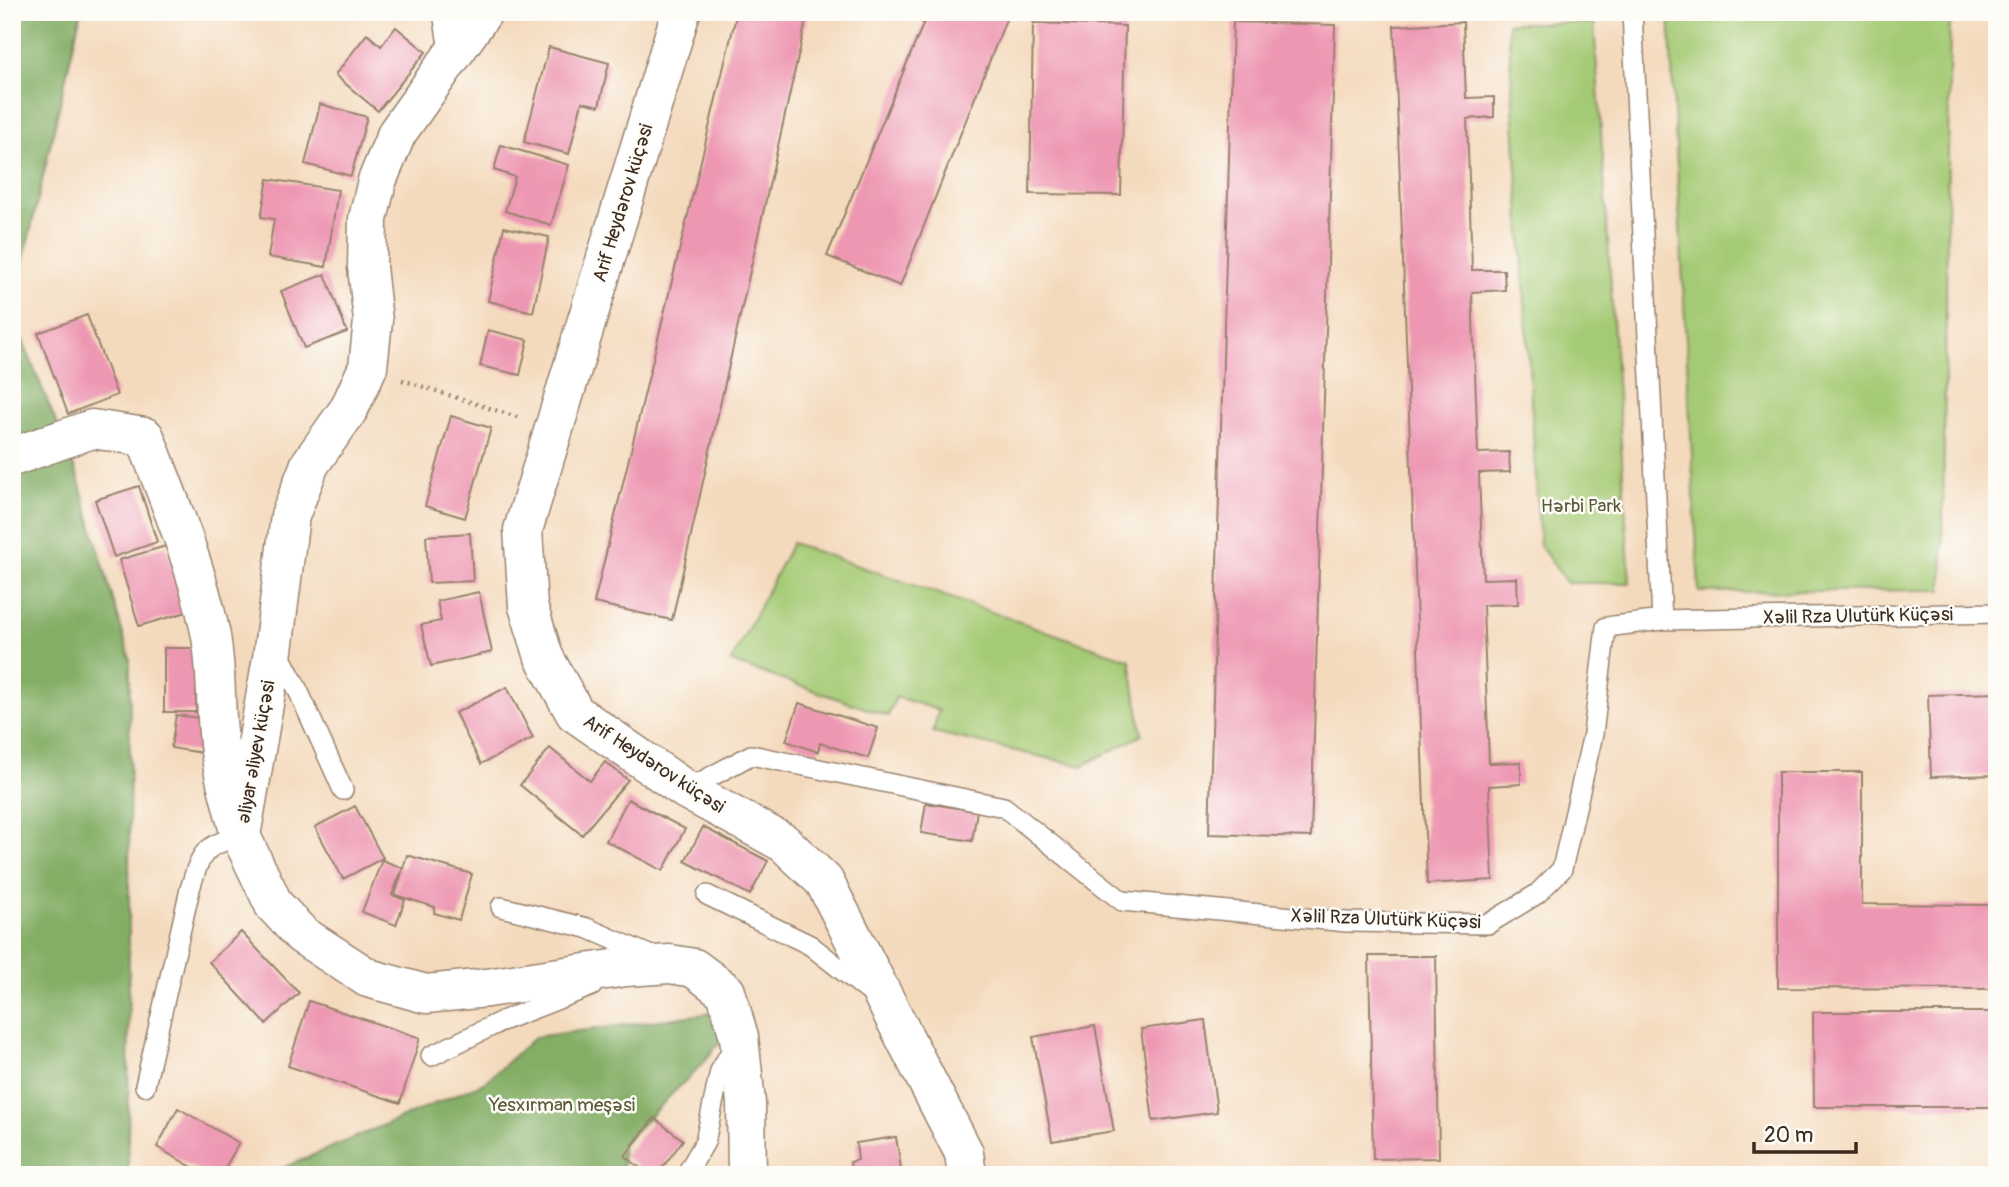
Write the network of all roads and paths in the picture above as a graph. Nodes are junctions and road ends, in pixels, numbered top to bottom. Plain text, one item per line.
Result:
1 (443, 12) edge
2 (483, 12) edge
3 (681, 12) edge
4 (1632, 12) edge
5 (450, 59) junction
6 (424, 389) dead end
7 (504, 414) dead end
8 (523, 419) dead end
9 (519, 429) dead end
10 (12, 457) edge
11 (1997, 613) edge
12 (1662, 620) junction
13 (274, 645) junction
14 (343, 790) dead end
15 (686, 790) junction
16 (241, 836) junction
17 (707, 895) dead end
18 (501, 907) dead end
19 (670, 964) junction
20 (626, 967) junction
21 (889, 1006) junction
22 (739, 1037) junction
23 (431, 1056) dead end
24 (145, 1086) dead end
25 (686, 1175) edge
26 (747, 1175) edge
27 (967, 1175) edge

1 - 5 lane
2 - 5 street, Əliyar Əliyev küçəsi
3 - 15 street, Arif Heydərov küçəsi
4 - 12 lane
5 - 13 street, Əliyar Əliyev küçəsi
6 - 7 path
8 - 9 path
10 - 16 street
11 - 12 lane, Xəlil Rza Ulutürk Küçəsi
12 - 15 lane, Xəlil Rza Ulutürk Küçəsi
13 - 14 lane
13 - 16 street, Əliyar Əliyev küçəsi
15 - 21 street, Arif Heydərov küçəsi
16 - 20 street, Əliyar Əliyev küçəsi
16 - 24 lane
17 - 21 lane
18 - 19 lane
19 - 20 street, Əliyar Əliyev küçəsi
19 - 22 street, Əliyar Əliyev küçəsi
20 - 23 lane
21 - 27 street, Arif Heydərov küçəsi
22 - 25 lane
22 - 26 street, Əliyar Əliyev küçəsi

